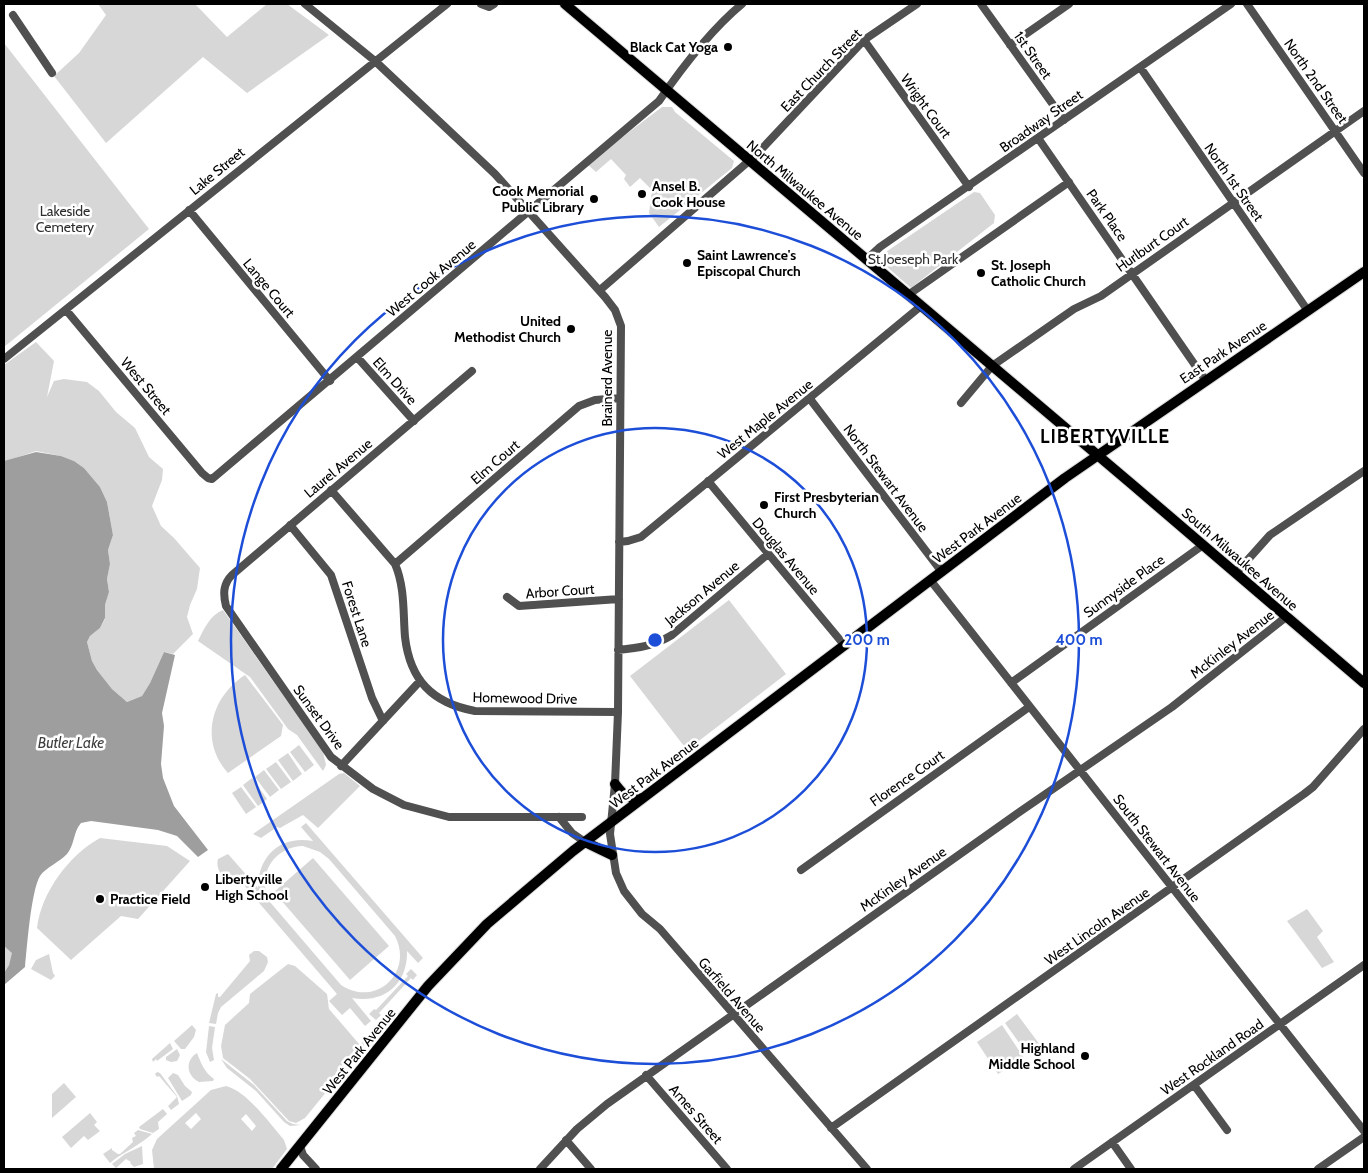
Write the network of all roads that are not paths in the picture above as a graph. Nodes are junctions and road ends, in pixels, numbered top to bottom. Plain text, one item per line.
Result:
1 (305, 4) edge
2 (447, 4) edge
3 (480, 4) edge
4 (494, 4) edge
5 (742, 4) edge
6 (917, 4) edge
7 (981, 4) edge
8 (1070, 4) edge
9 (1231, 4) edge
10 (1247, 4) edge
11 (569, 5) edge
12 (13, 15) dead end
13 (864, 40) junction
14 (1010, 45) junction
15 (375, 60) junction
16 (1140, 67) junction
17 (52, 73) dead end
18 (666, 91) junction
19 (1364, 111) edge
20 (1064, 120) junction
21 (1335, 131) junction
22 (1038, 138) junction
23 (749, 161) junction
24 (1364, 173) edge
25 (1068, 182) junction
26 (969, 187) junction
27 (1233, 203) junction
28 (189, 210) junction
29 (528, 211) junction
30 (866, 260) junction
31 (1364, 272) edge
32 (1133, 274) junction
33 (600, 290) junction
34 (908, 295) junction
35 (921, 306) junction
36 (66, 310) junction
37 (1308, 311) junction
38 (357, 357) junction
39 (4, 359) edge
40 (992, 366) junction
41 (472, 371) dead end
42 (330, 380) junction
43 (1206, 381) junction
44 (620, 398) junction
45 (810, 399) junction
46 (961, 403) dead end
47 (414, 421) junction
48 (1098, 456) junction
49 (1364, 470) edge
50 (208, 478) joint
51 (708, 481) junction
52 (331, 490) junction
53 (290, 526) junction
54 (619, 542) junction
55 (1203, 545) junction
56 (768, 554) junction
57 (396, 564) junction
58 (942, 572) junction
59 (1236, 573) junction
60 (931, 580) junction
61 (224, 588) joint
62 (506, 597) dead end
63 (618, 599) junction
64 (1286, 617) junction
65 (845, 646) junction
66 (618, 650) junction
67 (420, 681) junction
68 (1011, 683) junction
69 (1364, 683) edge
70 (1029, 707) junction
71 (618, 712) junction
72 (383, 721) junction
73 (1364, 729) edge
74 (341, 766) junction
75 (1080, 771) junction
76 (615, 784) junction
77 (644, 798) junction
78 (559, 817) junction
79 (582, 817) dead end
80 (611, 823) junction
81 (572, 833) junction
82 (586, 842) junction
83 (573, 851) junction
84 (612, 855) junction
85 (801, 870) dead end
86 (1172, 888) junction
87 (1364, 965) edge
88 (733, 1015) junction
89 (1281, 1025) junction
90 (646, 1076) junction
91 (1194, 1084) junction
92 (831, 1128) junction
93 (1228, 1130) dead end
94 (1364, 1131) edge
95 (1364, 1137) edge
96 (566, 1140) junction
97 (1112, 1142) junction
98 (300, 1146) junction
99 (281, 1169) edge
100 (316, 1169) edge
101 (540, 1169) edge
102 (591, 1169) edge
103 (727, 1169) edge
104 (866, 1169) edge
105 (1074, 1169) edge
106 (1131, 1169) edge
107 (1318, 1169) edge

1 - 15 street, Brainerd Avenue
2 - 15 street, Lake Street
3 - 4 street
5 - 18 street, West Cook Avenue
6 - 13 street, East Church Street
7 - 14 street, 1st Street
8 - 14 street
9 - 16 street, Broadway Street
10 - 21 street, North 2nd Street
11 - 18 main road, North Milwaukee Avenue
12 - 17 street
13 - 23 street, East Church Street
13 - 26 street, Wright Court
14 - 20 street, 1st Street
15 - 28 street, Lake Street
15 - 29 street, Brainerd Avenue
16 - 20 street, Broadway Street
16 - 27 street, North 1st Street
18 - 23 main road, North Milwaukee Avenue
18 - 29 street, West Cook Avenue
19 - 21 street, Hurlburt Court
20 - 22 street, Broadway Street
21 - 24 street, North 2nd Street
21 - 27 street, Hurlburt Court
22 - 25 street, Park Place
22 - 26 street, Broadway Street
23 - 30 main road, North Milwaukee Avenue
23 - 33 street, East Church Street
25 - 32 street, Park Place
25 - 34 street
26 - 30 street, Broadway Street
27 - 32 street, Hurlburt Court
27 - 37 street, North 1st Street
28 - 36 street, Lake Street
28 - 42 street, Lange Court
29 - 33 street, Brainerd Avenue
29 - 38 street, West Cook Avenue
30 - 34 main road, North Milwaukee Avenue
31 - 37 main road, East Park Avenue
32 - 40 street, Hurlburt Court
32 - 43 street, Park Place
33 - 44 street, Brainerd Avenue
34 - 35 main road, North Milwaukee Avenue
35 - 40 main road, North Milwaukee Avenue
35 - 45 street, West Maple Avenue
36 - 39 street, Lake Street
36 - 50 street, West Street
37 - 43 main road, East Park Avenue
38 - 42 street, West Cook Avenue
38 - 47 street, Elm Drive
40 - 46 street, Hurlburt Court
40 - 48 main road, North Milwaukee Avenue
41 - 47 street, Laurel Avenue
42 - 50 street, West Cook Avenue
43 - 48 main road, East Park Avenue
44 - 54 street, Brainerd Avenue
44 - 57 street, Elm Court
45 - 51 street, West Maple Avenue
45 - 58 street, North Stewart Avenue
47 - 52 street, Laurel Avenue
48 - 55 main road, South Milwaukee Avenue
48 - 58 main road, West Park Avenue
49 - 59 street
51 - 54 street, West Maple Avenue
51 - 56 street, Douglas Avenue
52 - 53 street, Laurel Avenue
52 - 57 street
53 - 61 street, Laurel Avenue
53 - 72 street, Forest Lane
54 - 63 street, Brainerd Avenue
55 - 59 main road, South Milwaukee Avenue
55 - 68 street, Sunnyside Place
56 - 65 street, Douglas Avenue
56 - 66 street, Jackson Avenue
57 - 67 street, Homewood Drive
58 - 60 main road, West Park Avenue
59 - 64 main road, South Milwaukee Avenue
60 - 65 main road, West Park Avenue
60 - 68 street, South Stewart Avenue
61 - 74 street, Sunset Drive
62 - 63 street, Arbor Court
63 - 66 street, Brainerd Avenue
64 - 69 main road, South Milwaukee Avenue
64 - 75 street, McKinley Avenue
65 - 77 main road, West Park Avenue
66 - 71 street, Brainerd Avenue
67 - 71 street, Homewood Drive
67 - 72 street
68 - 70 street, South Stewart Avenue
70 - 75 street, South Stewart Avenue
70 - 85 street, Florence Court
71 - 76 street, Brainerd Avenue
72 - 74 street
73 - 86 street, West Lincoln Avenue
74 - 78 street, Sunset Drive
75 - 86 street, South Stewart Avenue
75 - 88 street, McKinley Avenue
76 - 77 main road
76 - 80 street, Brainerd Avenue
77 - 80 main road, West Park Avenue
78 - 79 street, Sunset Drive
78 - 81 street
80 - 82 main road, West Park Avenue
80 - 84 street, Garfield Avenue
81 - 82 street
81 - 83 street
82 - 83 main road, West Park Avenue
82 - 84 main road
83 - 98 main road, West Park Avenue
84 - 88 street, Garfield Avenue
86 - 89 street, South Stewart Avenue
86 - 92 street, West Lincoln Avenue
87 - 89 street, West Rockland Road
88 - 90 street, McKinley Avenue
88 - 92 street, Garfield Avenue
89 - 91 street, West Rockland Road
89 - 94 street, South Stewart Avenue
90 - 96 street, McKinley Avenue
90 - 103 street, Ames Street
91 - 93 street
91 - 97 street, West Rockland Road
92 - 104 street, Garfield Avenue
95 - 107 street
96 - 101 street, McKinley Avenue
96 - 102 street
97 - 105 street, West Rockland Road
97 - 106 street
98 - 99 main road, West Park Avenue
98 - 100 street

